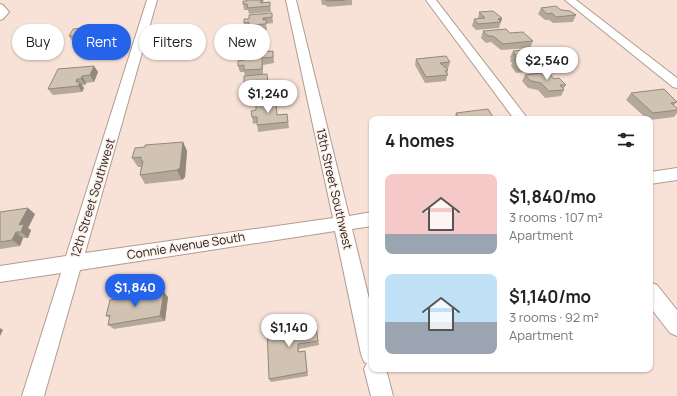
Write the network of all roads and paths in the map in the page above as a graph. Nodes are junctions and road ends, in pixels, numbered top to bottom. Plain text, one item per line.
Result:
1 (152, 0) edge
2 (291, 0) edge
3 (431, 0) edge
4 (570, 0) edge
5 (0, 7) edge
6 (0, 17) edge
7 (677, 84) edge
8 (519, 116) edge
9 (677, 174) edge
10 (653, 178) edge
11 (369, 219) edge
12 (342, 223) junction
13 (73, 263) junction
14 (0, 274) edge
15 (653, 295) edge
16 (677, 326) edge
17 (369, 341) edge
18 (377, 372) edge
19 (33, 396) edge
20 (382, 396) edge

1 - 13 street, 12th Street Southwest
2 - 12 street, 13th Street Southwest
3 - 8 street
4 - 7 street
5 - 6 street
9 - 10 street
11 - 12 street, Connie Avenue South
12 - 13 street, Connie Avenue South
12 - 17 street, 13th Street Southwest
13 - 14 street, Connie Avenue South
13 - 19 street, 12th Street Southwest
15 - 16 street
18 - 20 street

